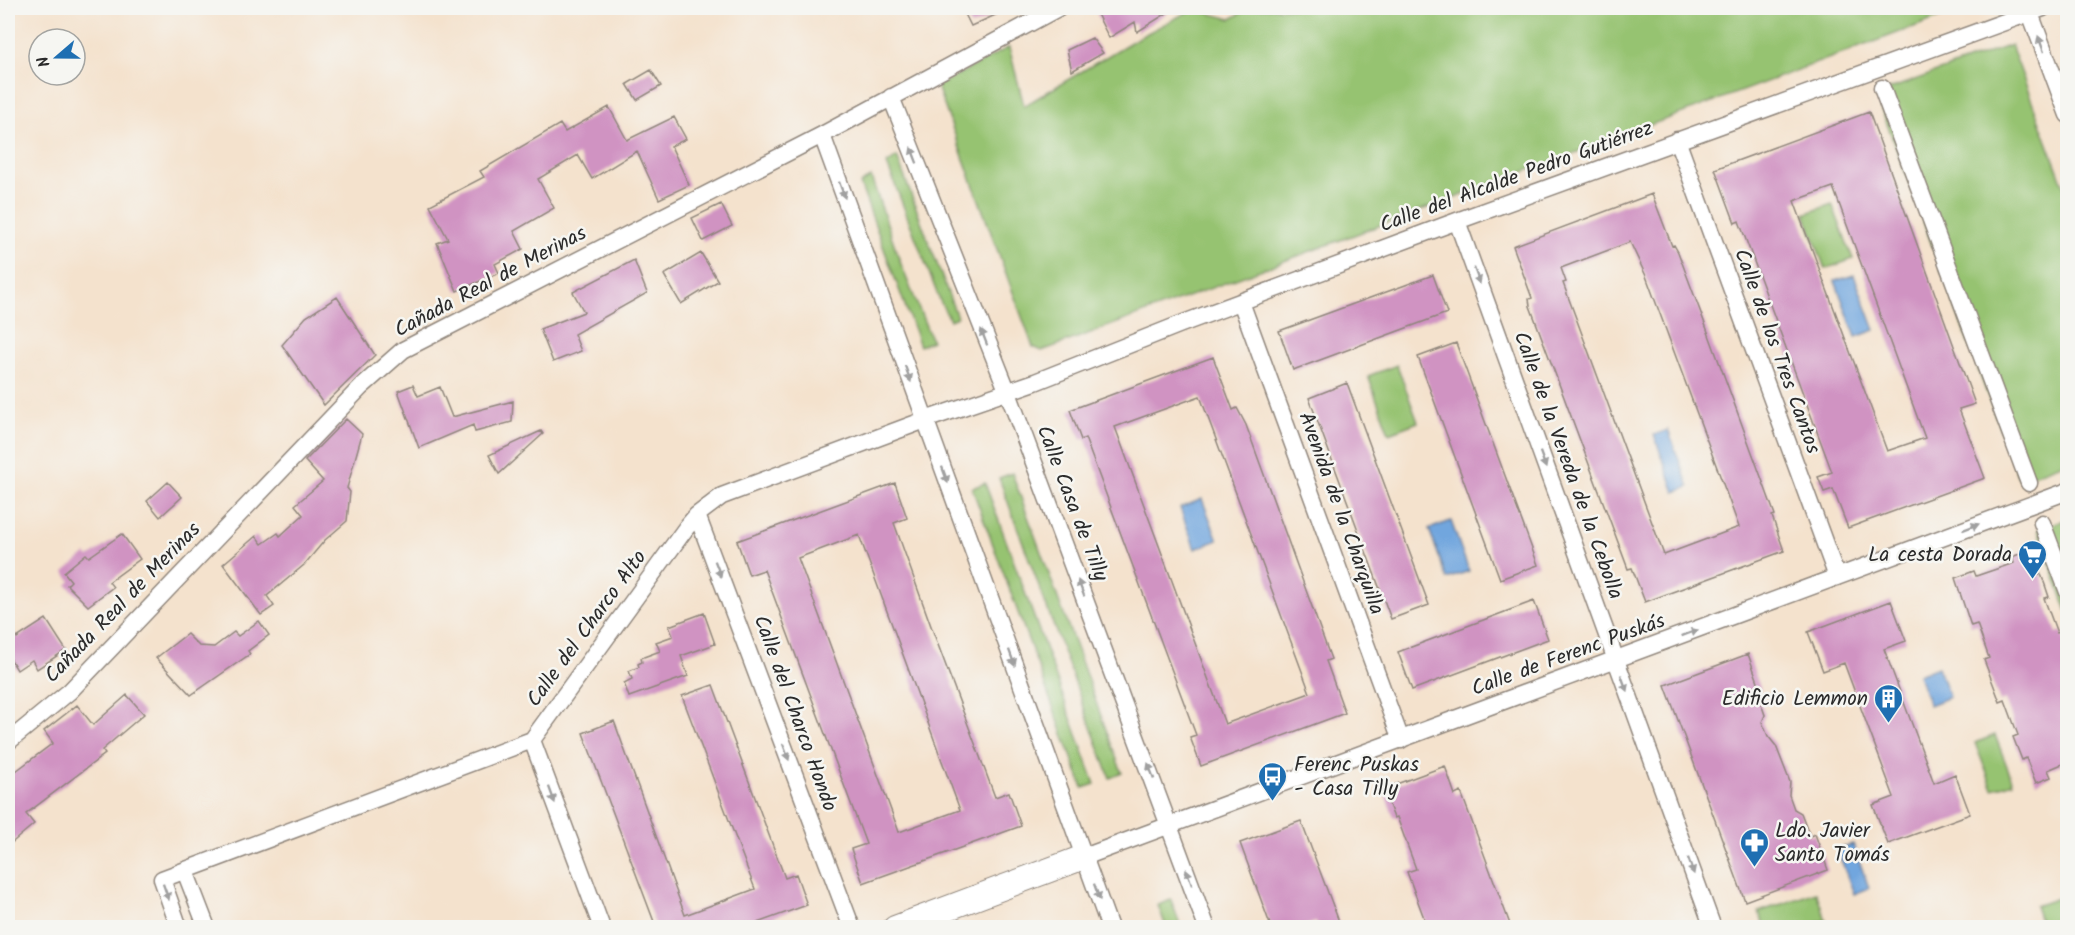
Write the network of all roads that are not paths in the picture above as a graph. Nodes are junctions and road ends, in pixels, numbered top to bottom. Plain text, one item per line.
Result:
1 (1058, 8) edge
2 (2036, 10) edge
3 (1882, 88) dead end
4 (891, 97) junction
5 (2067, 115) edge
6 (822, 135) junction
7 (1677, 140) junction
8 (1457, 221) junction
9 (1241, 302) junction
10 (1007, 390) junction
11 (925, 420) junction
12 (2029, 483) dead end
13 (2067, 491) edge
14 (697, 515) junction
15 (2042, 523) dead end
16 (1837, 577) junction
17 (2067, 592) edge
18 (1616, 661) junction
19 (532, 740) junction
20 (1401, 740) junction
21 (8, 742) edge
22 (1171, 826) junction
23 (1084, 857) junction
24 (185, 871) junction
25 (179, 927) edge
26 (207, 927) edge
27 (602, 927) edge
28 (852, 927) edge
29 (895, 927) edge
30 (1110, 927) edge
31 (1207, 927) edge
32 (1713, 927) edge

1 - 4 street, Cañada Real de Merinas
5 -> 2 street
2 - 7 street, Calle del Alcalde Pedro Gutiérrez
3 - 12 street
4 - 6 street, Cañada Real de Merinas
10 -> 4 street, Calle Casa de Tilly
6 -> 11 street
6 - 21 street, Cañada Real de Merinas
7 - 8 street, Calle del Alcalde Pedro Gutiérrez
7 - 16 street, Calle de los Tres Cantos
8 - 9 street, Calle del Alcalde Pedro Gutiérrez
8 -> 18 street, Calle de la Vereda de la Cebolla
9 - 10 street, Calle del Alcalde Pedro Gutiérrez
9 - 20 street, Avenida de la Charquilla
10 - 11 street, Calle del Charco Alto
22 -> 10 street, Calle Casa de Tilly
11 - 14 street, Calle del Charco Alto
11 -> 23 street
16 -> 13 street, Calle de Ferenc Puskás
14 - 19 street, Calle del Charco Alto
14 -> 28 street, Calle del Charco Hondo
15 - 17 street
18 -> 16 street, Calle de Ferenc Puskás
18 - 20 street, Calle de Ferenc Puskás
18 -> 32 street, Calle de la Vereda de la Cebolla
19 - 24 street, Calle del Charco Alto
19 -> 27 street
20 - 22 street, Calle de Ferenc Puskás
22 - 23 street, Calle de Ferenc Puskás
31 -> 22 street, Calle Casa de Tilly
23 - 29 street
23 -> 30 street
24 -> 25 street, Calle del Charco Alto
24 - 26 street

